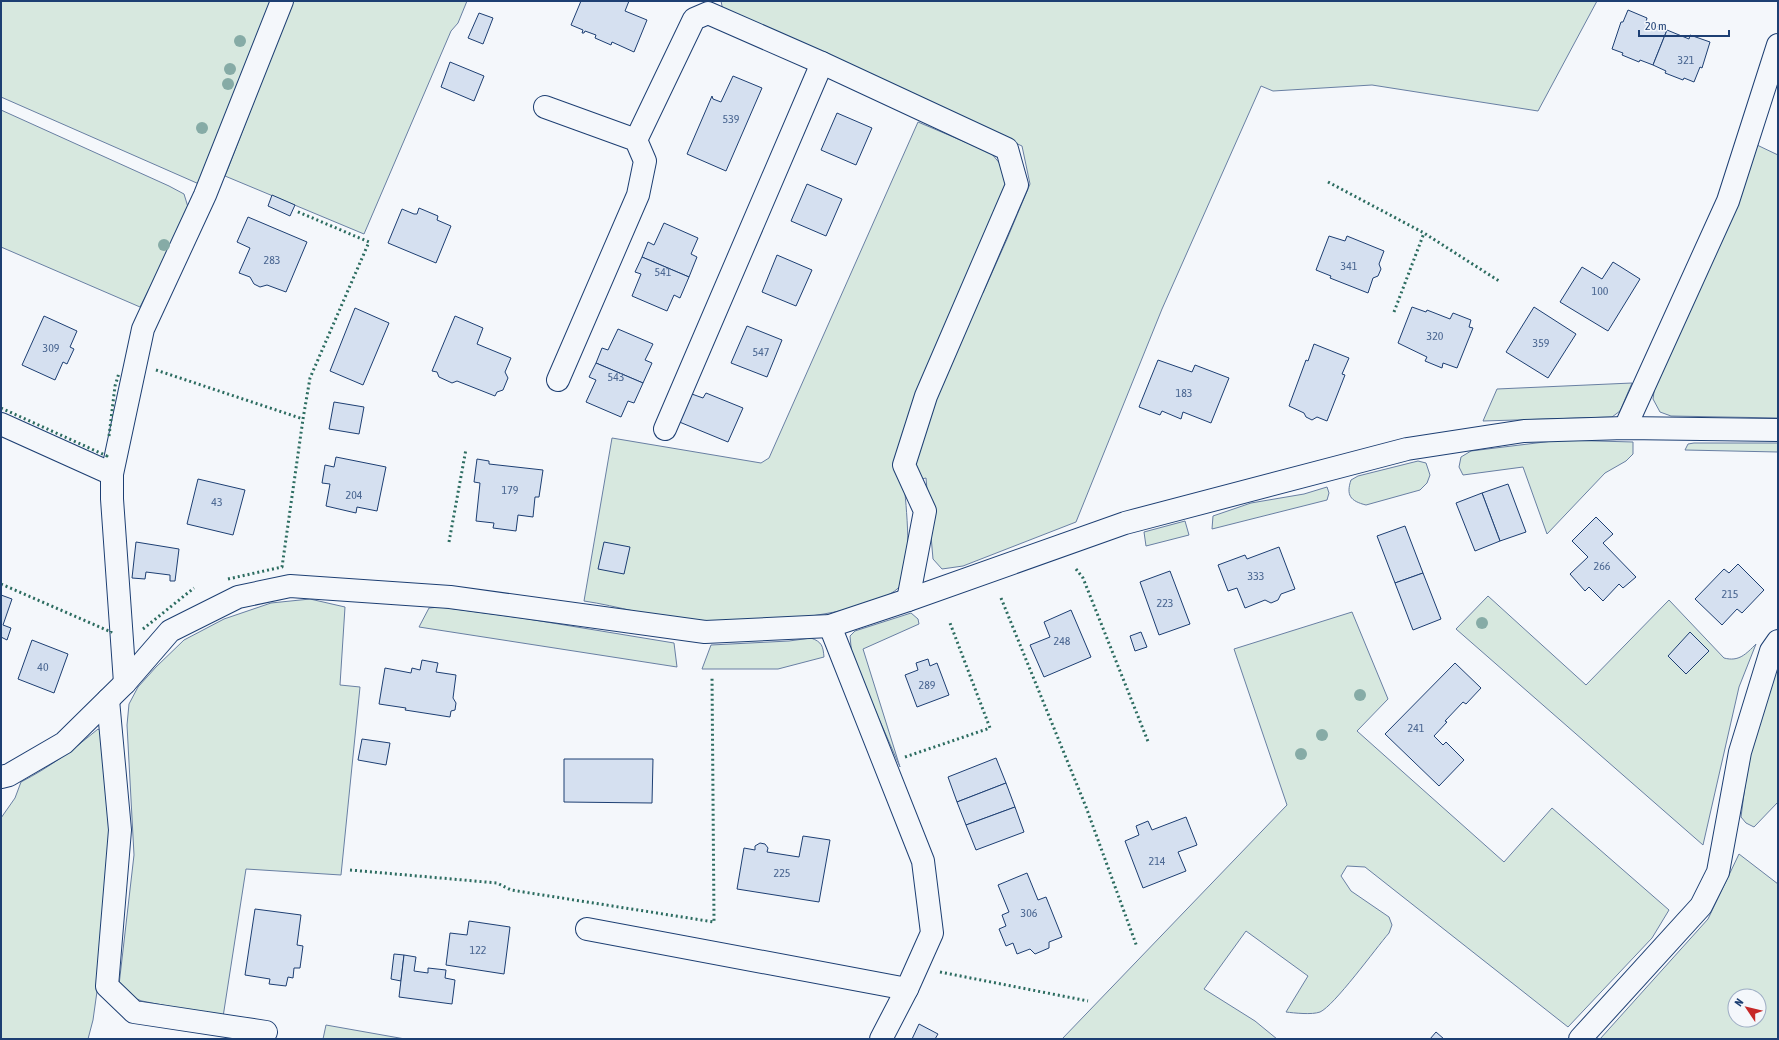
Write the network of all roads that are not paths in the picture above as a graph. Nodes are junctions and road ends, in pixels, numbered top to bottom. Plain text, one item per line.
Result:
1 (282, 1) edge
2 (1778, 45) edge
3 (822, 63) junction
4 (545, 107) dead end
5 (636, 140) junction
6 (558, 380) dead end
7 (1, 424) edge
8 (1625, 428) junction
9 (665, 429) dead end
10 (1778, 430) edge
11 (112, 474) junction
12 (908, 600) junction
13 (830, 626) junction
14 (1778, 642) edge
15 (125, 682) junction
16 (108, 700) junction
17 (1, 777) edge
18 (587, 929) dead end
19 (907, 989) junction
20 (266, 1032) dead end
21 (881, 1039) edge
22 (1580, 1039) edge

1 - 11 street
2 - 8 street
3 - 5 street
3 - 9 street
3 - 12 street
4 - 5 street
5 - 6 street
7 - 11 street
8 - 10 street
8 - 12 street
11 - 15 street
12 - 13 street
13 - 15 street
13 - 19 street
14 - 22 street
15 - 16 street
16 - 17 street
16 - 20 street
18 - 19 street
19 - 21 street

